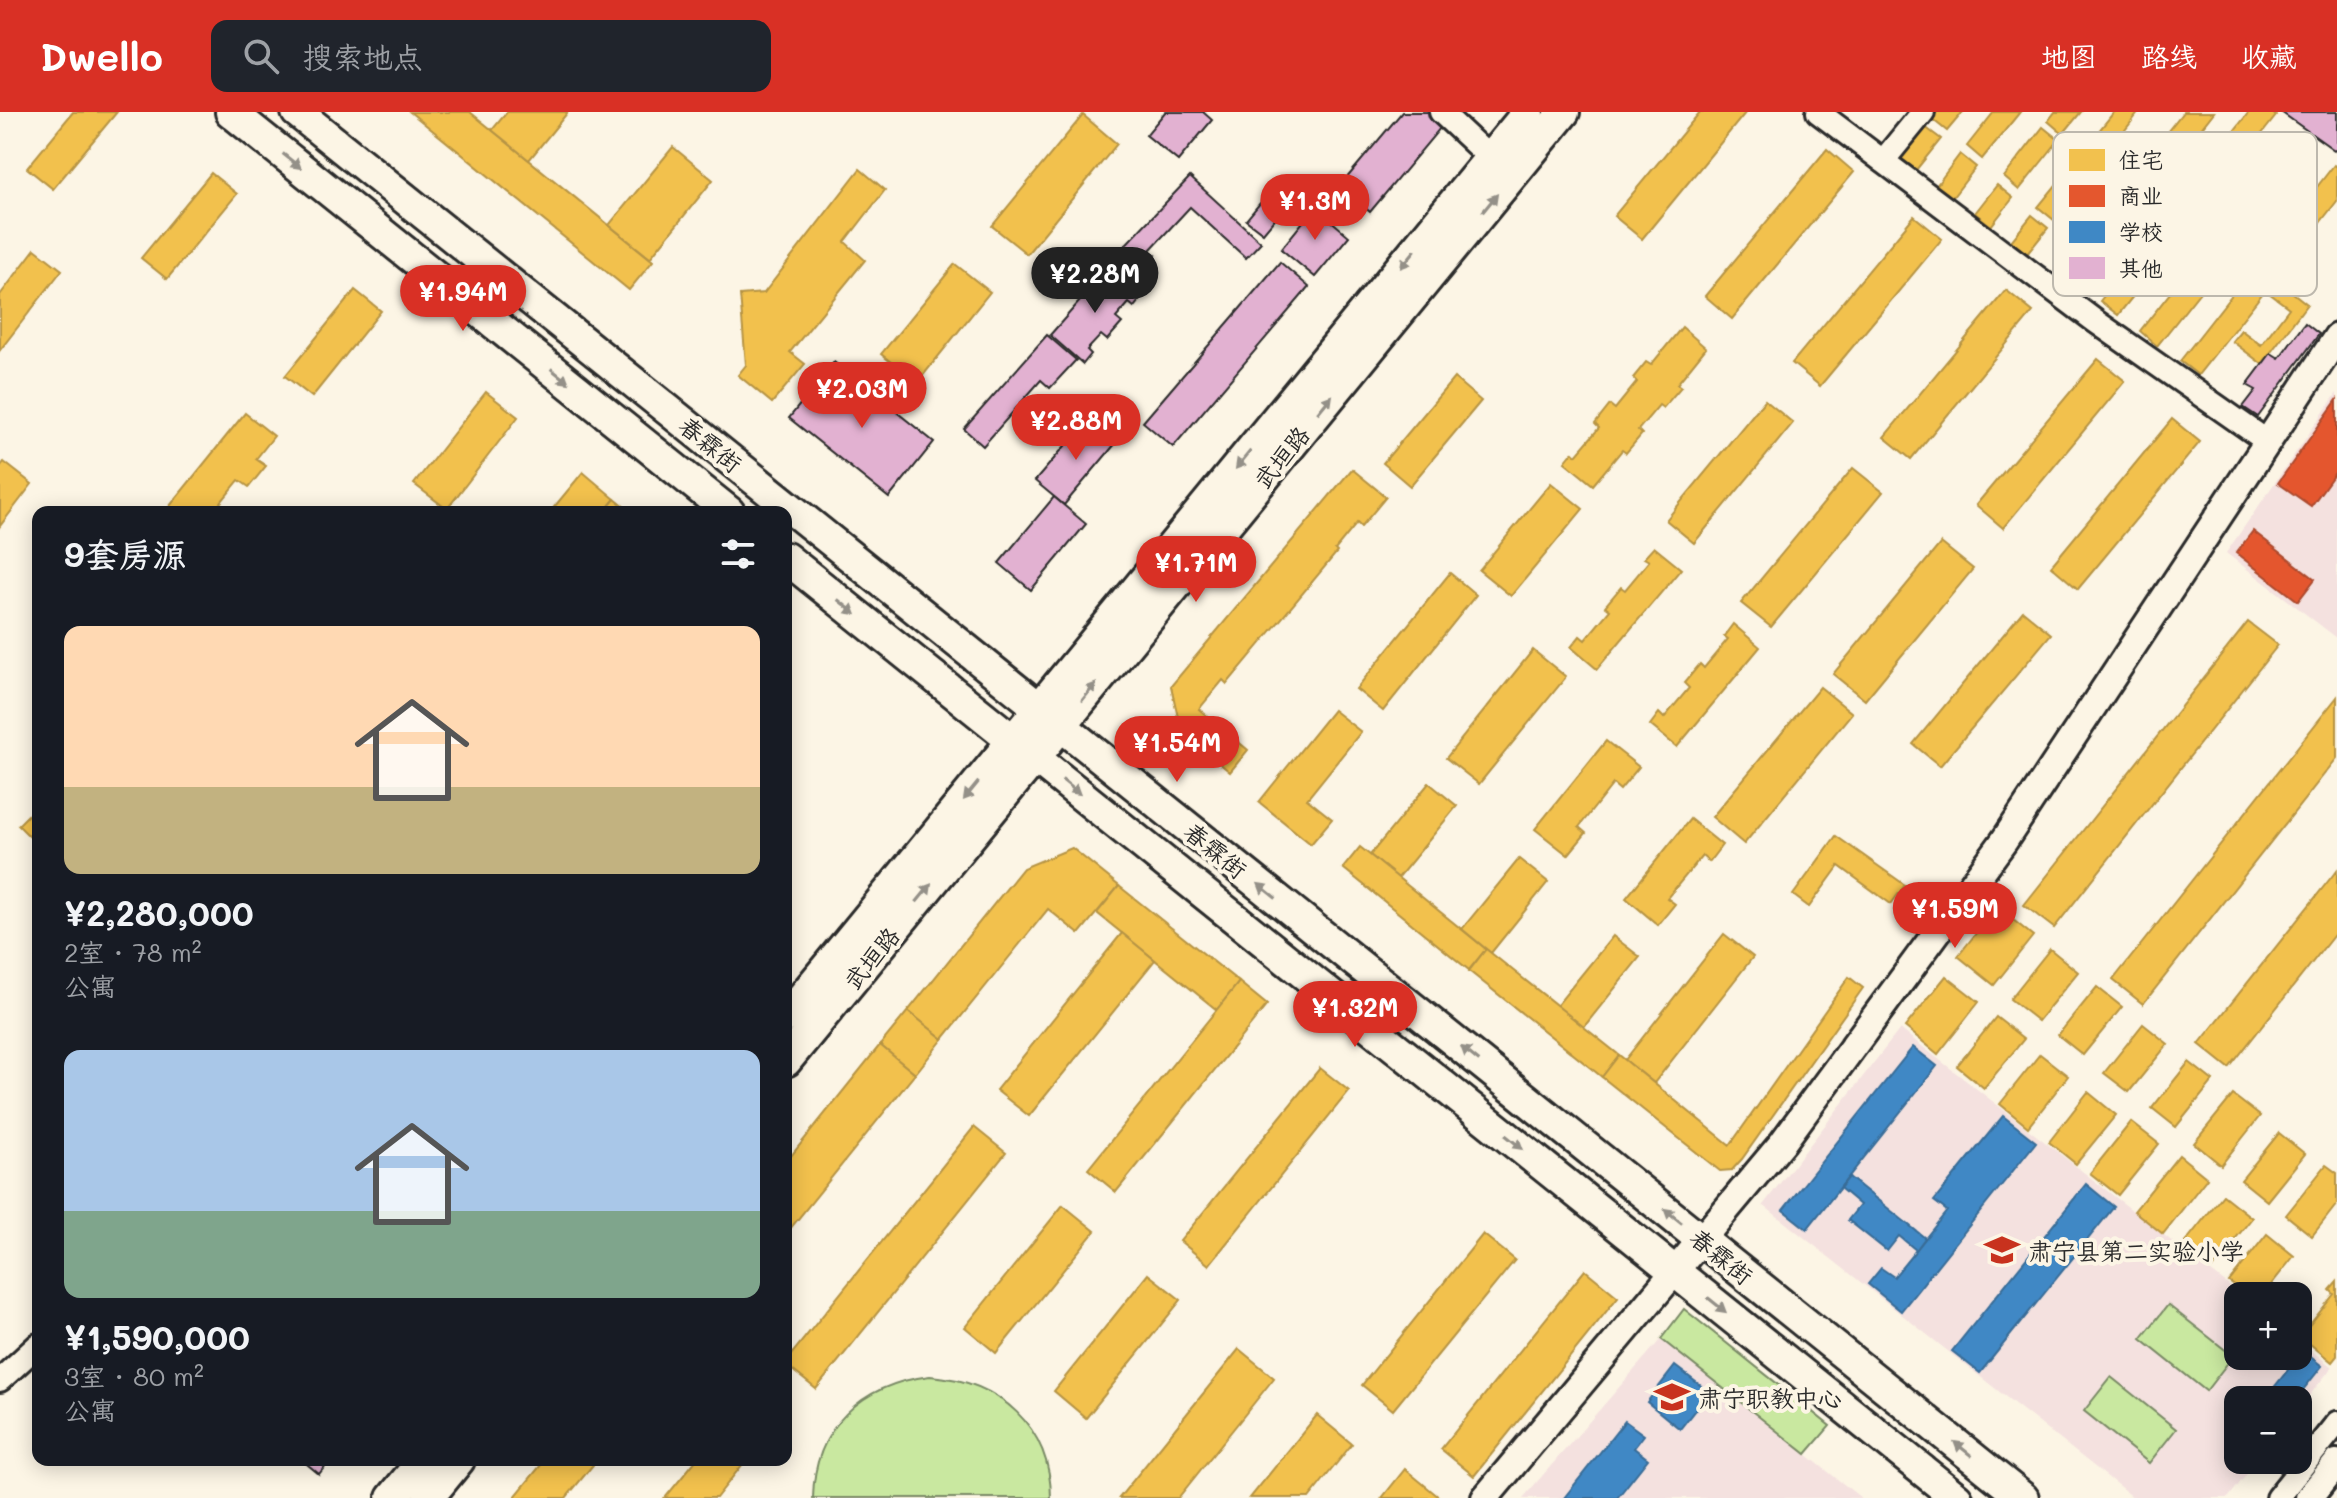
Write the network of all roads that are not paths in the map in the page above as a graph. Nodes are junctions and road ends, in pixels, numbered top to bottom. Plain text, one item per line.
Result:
1 (231, 112) edge
2 (297, 112) edge
3 (1441, 112) edge
4 (1528, 112) edge
5 (1564, 112) edge
6 (1818, 112) edge
7 (1923, 112) edge
8 (1490, 158) junction
9 (1883, 161) junction
10 (2053, 289) edge
11 (2062, 296) edge
12 (2337, 337) edge
13 (2268, 442) junction
14 (722, 506) edge
15 (787, 506) edge
16 (792, 510) edge
17 (792, 563) edge
18 (1050, 717) junction
19 (1024, 749) junction
20 (792, 1010) edge
21 (792, 1053) edge
22 (1702, 1240) junction
23 (1675, 1271) junction
24 (32, 1351) edge
25 (0, 1380) edge
26 (2337, 1423) edge
27 (2337, 1463) edge
28 (418, 1466) edge
29 (454, 1466) edge
30 (392, 1498) edge
31 (428, 1498) edge
32 (1485, 1498) edge
33 (1957, 1498) edge
34 (2023, 1498) edge
35 (2277, 1498) edge
36 (2309, 1498) edge

1 -> 14 main road, 春霖街
2 - 15 main road, 春霖街
3 - 8 street
4 - 8 main road, 武垣路
18 -> 5 main road, 武垣路
6 - 9 street
7 - 9 street
8 -> 18 main road, 武垣路
9 - 10 street
11 - 13 street
12 - 13 street
13 - 22 street
16 - 18 main road, 春霖街
17 -> 19 main road, 春霖街
18 - 19 main road, 武垣路
22 -> 18 main road, 春霖街
19 -> 20 main road, 武垣路
21 -> 19 main road, 武垣路
19 -> 23 main road, 春霖街
22 - 23 street
34 -> 22 main road, 春霖街
23 - 32 street
23 -> 33 main road, 春霖街
24 - 25 street
26 - 35 street
27 - 36 street
28 - 30 main road
29 - 31 main road

